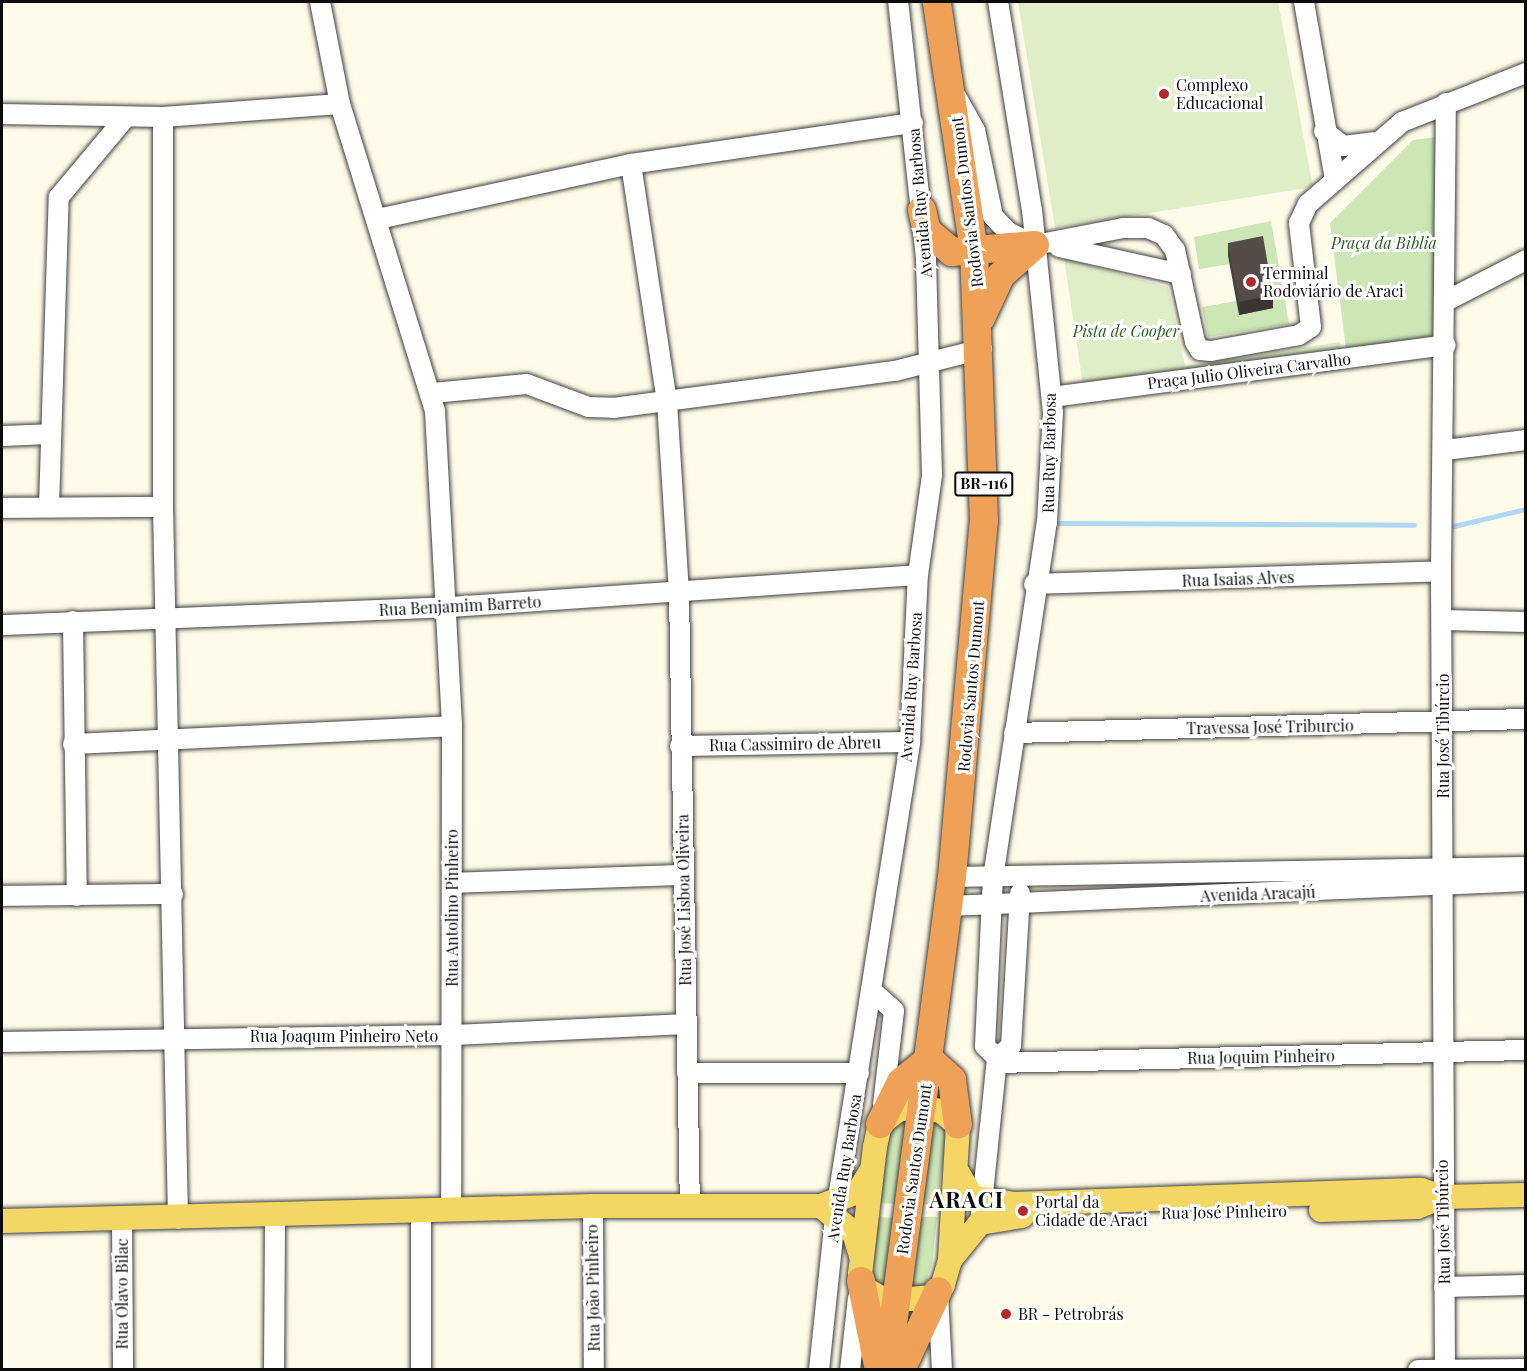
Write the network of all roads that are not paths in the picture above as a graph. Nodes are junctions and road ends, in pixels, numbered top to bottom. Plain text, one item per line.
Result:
1 (320, 2) edge
2 (897, 2) edge
3 (937, 2) edge
4 (998, 2) edge
5 (1304, 2) edge
6 (1526, 73) edge
7 (954, 92) junction
8 (1446, 103) junction
9 (340, 104) junction
10 (2, 114) edge
11 (163, 117) junction
12 (125, 118) junction
13 (913, 123) junction
14 (1324, 131) junction
15 (1376, 141) junction
16 (631, 164) junction
17 (1335, 180) junction
18 (922, 210) junction
19 (378, 219) junction
20 (1044, 245) junction
21 (974, 251) junction
22 (1526, 260) edge
23 (1181, 274) junction
24 (1446, 301) junction
25 (980, 320) junction
26 (1446, 345) junction
27 (982, 349) junction
28 (930, 362) junction
29 (433, 393) junction
30 (1052, 397) junction
31 (667, 402) junction
32 (51, 434) junction
33 (2, 436) edge
34 (1526, 440) edge
35 (1445, 450) junction
36 (49, 507) junction
37 (163, 507) junction
38 (2, 508) edge
39 (1441, 571) junction
40 (918, 575) junction
41 (1034, 584) junction
42 (679, 593) junction
43 (449, 607) junction
44 (164, 618) junction
45 (1443, 620) junction
46 (74, 621) junction
47 (1526, 622) edge
48 (2, 625) edge
49 (1526, 720) edge
50 (1443, 723) junction
51 (452, 726) junction
52 (1014, 733) junction
53 (169, 737) junction
54 (910, 742) junction
55 (73, 744) junction
56 (680, 746) junction
57 (1526, 867) edge
58 (684, 874) junction
59 (952, 877) junction
60 (993, 878) junction
61 (1020, 878) junction
62 (1442, 878) junction
63 (1526, 881) edge
64 (452, 883) junction
65 (173, 894) junction
66 (2, 896) edge
67 (77, 896) junction
68 (1020, 904) junction
69 (990, 905) junction
70 (949, 906) junction
71 (871, 990) junction
72 (687, 1024) junction
73 (453, 1035) junction
74 (176, 1038) junction
75 (2, 1042) edge
76 (1526, 1050) edge
77 (1442, 1054) junction
78 (928, 1059) junction
79 (997, 1060) junction
80 (687, 1073) junction
81 (859, 1073) junction
82 (923, 1108) junction
83 (880, 1124) junction
84 (958, 1125) junction
85 (872, 1170) junction
86 (958, 1173) junction
87 (1526, 1195) edge
88 (1442, 1197) junction
89 (593, 1206) junction
90 (690, 1208) junction
91 (831, 1208) junction
92 (451, 1210) junction
93 (421, 1212) junction
94 (981, 1212) junction
95 (275, 1217) junction
96 (122, 1219) junction
97 (178, 1219) junction
98 (2, 1221) edge
99 (950, 1260) junction
100 (861, 1270) junction
101 (1526, 1286) edge
102 (1444, 1287) junction
103 (938, 1291) junction
104 (896, 1302) junction
105 (1445, 1369) edge
106 (1526, 1369) edge
107 (123, 1370) edge
108 (274, 1370) edge
109 (421, 1370) edge
110 (594, 1370) edge
111 (819, 1370) edge
112 (850, 1370) edge
113 (879, 1370) edge
114 (887, 1370) edge
115 (901, 1370) edge
116 (942, 1370) edge
117 (1418, 1370) edge

1 - 9 street, Rua Antolino Pinheiro
2 - 13 street, Avenida Ruy Barbosa
3 - 7 highway, Rodovia Santos Dumont / BR-116
4 - 20 street, Rua Ruy Barbosa
5 - 14 street
6 - 8 street
7 - 20 street
7 - 21 highway, Rodovia Santos Dumont / BR-116
8 - 15 street
8 - 24 street, Rua José Tibúrcio
9 - 11 street
9 - 19 street, Rua Antolino Pinheiro
10 - 12 street
11 - 12 street
11 - 37 street
12 - 32 street
13 - 16 street
13 - 18 street, Avenida Ruy Barbosa
14 - 15 street
14 - 17 street
15 - 17 street
16 - 19 street
16 - 31 street, Rua José Lisboa Oliveira
17 - 23 street, Praça Julio Oliveira Carvalho
18 - 21 highway
18 - 28 street, Avenida Ruy Barbosa
19 - 29 street, Rua Antolino Pinheiro
20 - 21 highway
20 - 23 street
20 - 23 street, Praça Julio Oliveira Carvalho
20 - 25 highway
20 - 30 street, Rua Ruy Barbosa
21 - 25 highway, Rodovia Santos Dumont / BR-116
22 - 24 street
24 - 26 street, Rua José Tibúrcio
25 - 27 highway, Rodovia Santos Dumont / BR-116
26 - 30 street, Praça Julio Oliveira Carvalho
26 - 35 street, Rua José Tibúrcio
27 - 28 street
27 - 59 highway, Rodovia Santos Dumont / BR-116
28 - 31 street
28 - 40 street, Avenida Ruy Barbosa
29 - 31 street
29 - 43 street, Rua Antolino Pinheiro
30 - 41 street, Rua Ruy Barbosa
31 - 42 street, Rua José Lisboa Oliveira
32 - 33 street
32 - 36 street
34 - 35 street
35 - 39 street, Rua José Tibúrcio
36 - 37 street
36 - 38 street
37 - 44 street
39 - 41 street, Rua Isaias Alves
39 - 45 street, Rua José Tibúrcio
40 - 42 street, Rua Benjamim Barreto
40 - 54 street, Avenida Ruy Barbosa
41 - 52 street, Rua Ruy Barbosa
42 - 43 street, Rua Benjamim Barreto
42 - 56 street, Rua José Lisboa Oliveira
43 - 44 street, Rua Benjamim Barreto
43 - 51 street, Rua Antolino Pinheiro
44 - 46 street, Rua Benjamim Barreto
44 - 53 street
45 - 47 street
45 - 50 street, Rua José Tibúrcio
46 - 48 street, Rua Benjamim Barreto
46 - 55 street
49 - 50 street, Travessa José Triburcio
50 - 52 street, Travessa José Triburcio
50 - 62 street, Rua José Tibúrcio
51 - 53 street
51 - 64 street, Rua Antolino Pinheiro
52 - 60 street, Rua Ruy Barbosa
53 - 55 street
53 - 65 street
54 - 56 street, Rua Cassimiro de Abreu
54 - 71 street, Avenida Ruy Barbosa
55 - 67 street
56 - 58 street, Rua José Lisboa Oliveira
57 - 62 street, Avenida Aracajú
58 - 64 street
58 - 72 street, Rua José Lisboa Oliveira
59 - 60 street, Avenida Aracajú
59 - 70 highway, Rodovia Santos Dumont / BR-116
60 - 61 street, Avenida Aracajú
60 - 69 street, Rua Ruy Barbosa
61 - 62 street, Avenida Aracajú
61 - 68 street
62 - 63 street, Avenida Aracajú
62 - 68 street, Avenida Aracajú
62 - 77 street, Rua José Tibúrcio
64 - 73 street, Rua Antolino Pinheiro
65 - 67 street
65 - 74 street
66 - 67 street
68 - 69 street, Avenida Aracajú
68 - 79 street
69 - 70 street, Avenida Aracajú
69 - 79 street, Rua Ruy Barbosa
70 - 78 highway, Rodovia Santos Dumont / BR-116
71 - 81 street, Avenida Ruy Barbosa
71 - 83 street
72 - 73 street, Rua Joaqum Pinheiro Neto
72 - 80 street, Rua José Lisboa Oliveira
73 - 74 street, Rua Joaqum Pinheiro Neto
73 - 92 street, Rua Antolino Pinheiro
74 - 75 street, Rua Joaqum Pinheiro Neto
74 - 97 street
76 - 77 street, Rua Joquim Pinheiro
77 - 79 street, Rua Joquim Pinheiro
77 - 88 street, Rua José Tibúrcio
78 - 82 highway, Rodovia Santos Dumont / BR-116
78 - 83 highway
78 - 84 highway
79 - 94 street
80 - 81 street
80 - 90 street, Rua José Lisboa Oliveira
81 - 91 street, Avenida Ruy Barbosa
82 - 83 main road
82 - 84 main road
82 - 104 highway, Rodovia Santos Dumont / BR-116
83 - 85 main road
84 - 86 main road
85 - 91 main road
85 - 100 main road
86 - 94 main road
86 - 99 main road
87 - 88 main road, Rua José Pinheiro
88 - 94 main road, Rua José Pinheiro
88 - 102 street, Rua José Tibúrcio
89 - 90 main road
89 - 92 main road
89 - 110 street, Rua João Pinheiro
90 - 91 main road
91 - 100 main road
91 - 111 street, Avenida Ruy Barbosa
92 - 93 main road
93 - 95 main road
93 - 109 street
94 - 99 main road
95 - 97 main road
95 - 108 street
96 - 97 main road
96 - 98 main road
96 - 107 street, Rua Olavo Bilac
99 - 103 main road
100 - 104 main road
100 - 112 street
100 - 113 highway
101 - 102 street
102 - 105 street, Rua José Tibúrcio
103 - 104 main road
103 - 115 highway
103 - 116 street
104 - 114 highway, Rodovia Santos Dumont / BR-116
105 - 106 street
105 - 117 street

